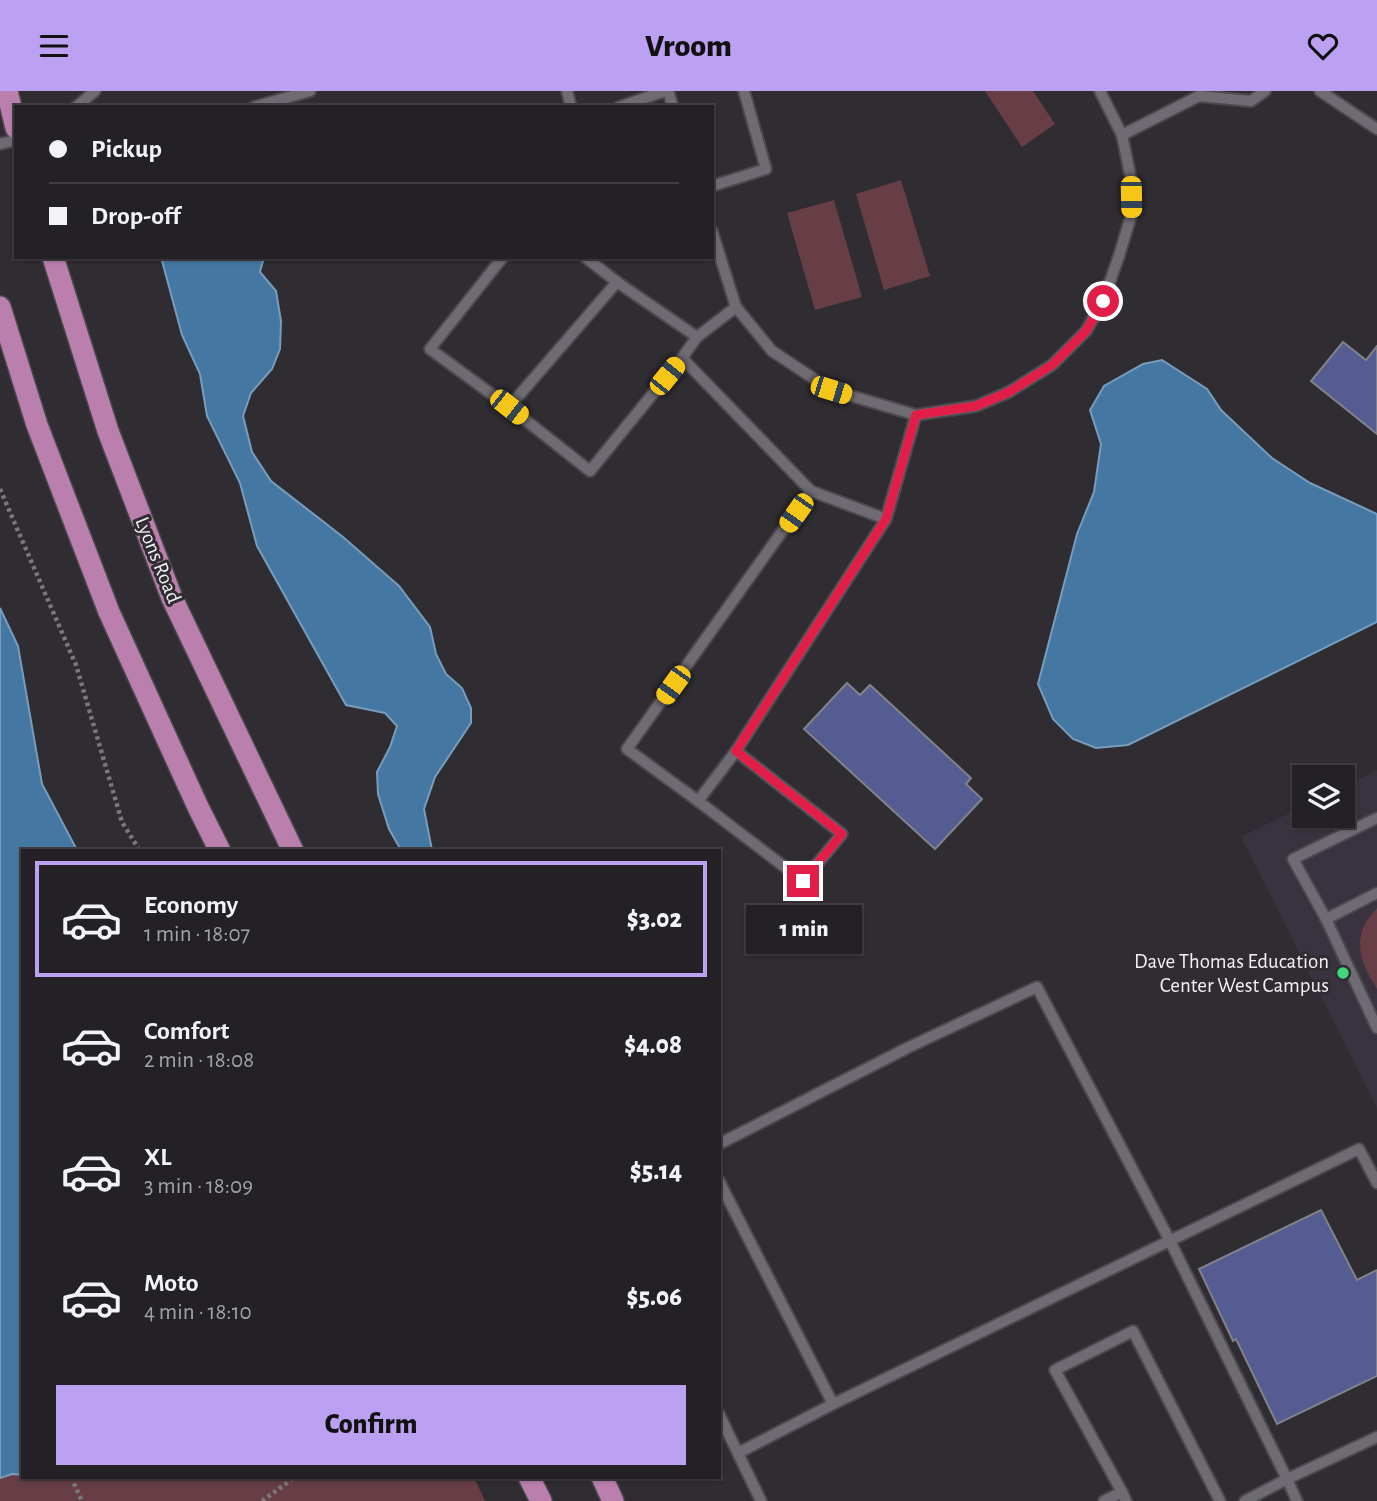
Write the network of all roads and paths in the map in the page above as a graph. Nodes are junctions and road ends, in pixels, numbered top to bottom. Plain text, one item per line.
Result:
1 (7, 91) edge
2 (95, 91) edge
3 (310, 91) edge
4 (666, 91) edge
5 (744, 91) edge
6 (1100, 91) edge
7 (1265, 91) edge
8 (1320, 91) edge
9 (1198, 94) edge
10 (78, 105) edge
11 (261, 105) edge
12 (625, 105) edge
13 (14, 120) edge
14 (1377, 129) edge
15 (1122, 135) junction
16 (714, 185) edge
17 (714, 237) edge
18 (54, 259) edge
19 (501, 259) edge
20 (588, 259) edge
21 (617, 282) junction
22 (0, 307) edge
23 (736, 307) junction
24 (697, 337) junction
25 (682, 358) junction
26 (509, 407) junction
27 (916, 415) junction
28 (0, 489) edge
29 (811, 491) junction
30 (886, 519) junction
31 (736, 751) junction
32 (698, 801) junction
33 (1377, 818) edge
34 (139, 849) edge
35 (219, 849) edge
36 (292, 849) edge
37 (1377, 893) edge
38 (1326, 919) junction
39 (1377, 1028) edge
40 (721, 1143) edge
41 (1377, 1183) edge
42 (721, 1185) edge
43 (1170, 1241) junction
44 (833, 1404) junction
45 (721, 1418) edge
46 (1377, 1437) edge
47 (738, 1453) junction
48 (72, 1479) edge
49 (292, 1479) edge
50 (530, 1479) edge
51 (603, 1479) edge
52 (1287, 1479) junction
53 (1124, 1497) edge
54 (82, 1501) edge
55 (261, 1501) edge
56 (541, 1501) edge
57 (613, 1501) edge
58 (761, 1501) edge
59 (1104, 1501) edge
60 (1220, 1501) edge
61 (1245, 1501) edge
62 (1297, 1501) edge

1 - 13 main road
2 - 10 lane
3 - 11 lane
4 - 12 lane
5 - 16 lane
6 - 15 lane
7 - 9 lane
8 - 14 lane
9 - 15 lane
15 - 27 lane
17 - 23 lane
18 - 36 main road, Lyons Road
19 - 26 lane
20 - 21 lane
21 - 24 lane
21 - 26 lane
22 - 35 main road
23 - 24 lane
23 - 27 lane
24 - 25 lane
25 - 26 lane
25 - 29 lane
27 - 30 lane
28 - 34 path
29 - 30 lane
29 - 32 lane
30 - 31 lane
31 - 32 lane
31 - 32 lane
33 - 38 lane
37 - 38 lane
38 - 39 lane
40 - 43 lane
41 - 43 lane
42 - 44 lane
43 - 44 lane
43 - 52 lane
44 - 47 lane
45 - 47 lane
46 - 52 lane
47 - 58 lane
48 - 54 path
49 - 55 path
50 - 56 main road
51 - 57 main road
52 - 61 lane
52 - 62 lane
53 - 59 lane
53 - 60 lane

